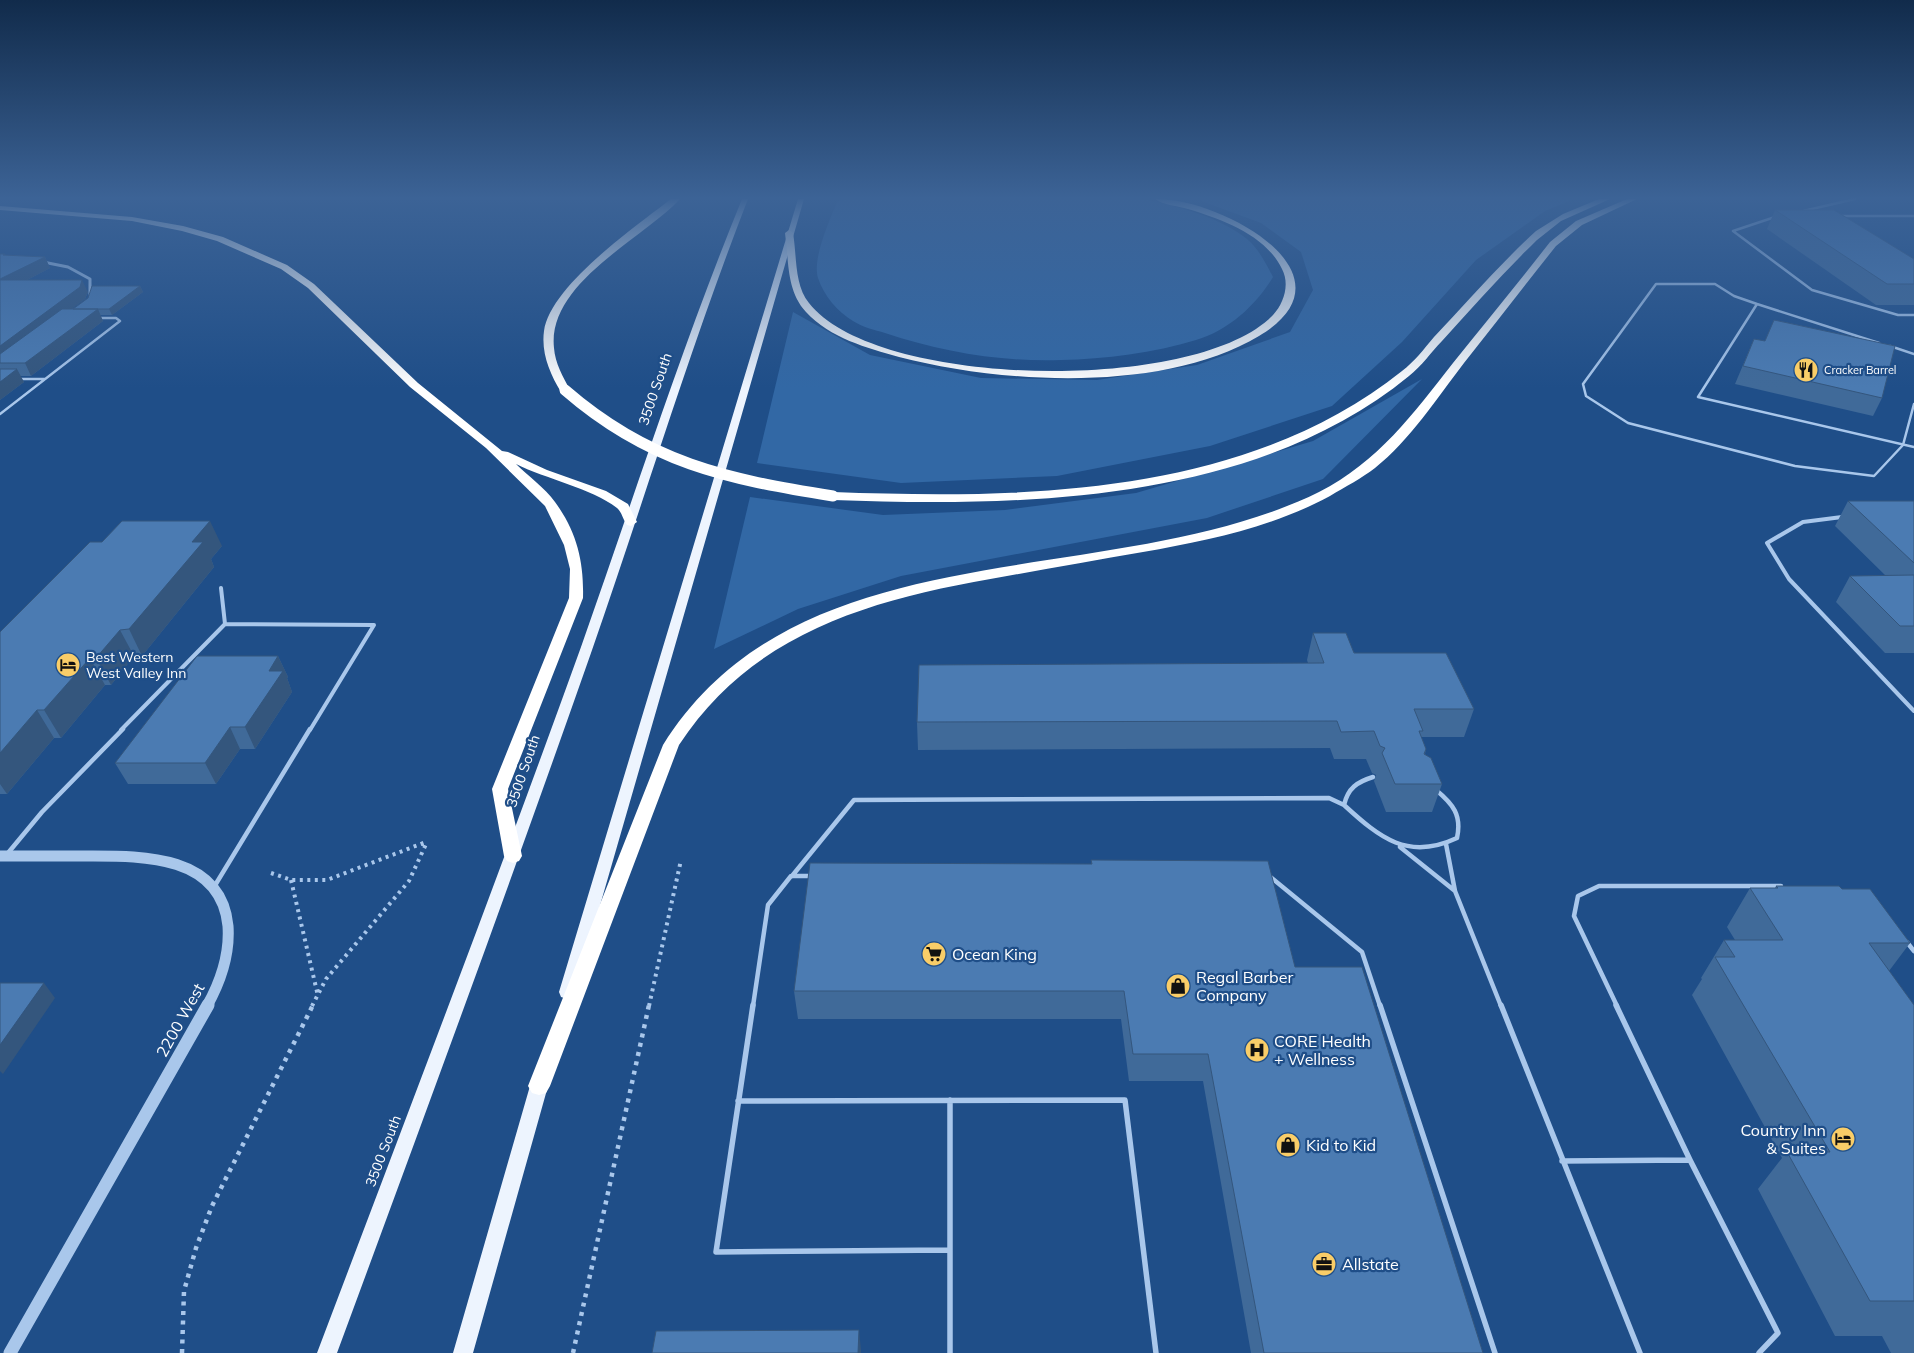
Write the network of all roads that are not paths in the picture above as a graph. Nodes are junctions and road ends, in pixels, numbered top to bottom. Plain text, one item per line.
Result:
1 (39, 262) edge
2 (273, 262) edge
3 (599, 262) edge
4 (721, 262) edge
5 (782, 262) edge
6 (793, 262) edge
7 (1284, 262) edge
8 (1510, 262) edge
9 (1539, 262) edge
10 (1775, 262) edge
11 (88, 301) edge
12 (1757, 304) junction
13 (1914, 315) edge
14 (87, 318) edge
15 (1914, 354) edge
16 (9, 379) edge
17 (45, 380) junction
18 (1914, 404) edge
19 (0, 414) edge
20 (1902, 445) junction
21 (490, 446) junction
22 (1914, 447) edge
23 (1846, 516) dead end
24 (631, 522) junction
25 (221, 588) dead end
26 (224, 624) junction
27 (1914, 711) edge
28 (1373, 777) dead end
29 (1427, 784) edge
30 (1344, 805) junction
31 (1446, 844) junction
32 (1399, 846) junction
33 (2, 856) edge
34 (513, 856) junction
35 (1260, 875) edge
36 (791, 876) junction
37 (821, 876) edge
38 (1787, 886) edge
39 (214, 887) junction
40 (1455, 891) junction
41 (1903, 936) edge
42 (1914, 951) edge
43 (539, 1086) junction
44 (950, 1100) junction
45 (738, 1101) junction
46 (1690, 1160) junction
47 (1562, 1161) junction
48 (950, 1250) junction
49 (10, 1353) edge
50 (327, 1353) edge
51 (463, 1353) edge
52 (950, 1353) edge
53 (1156, 1353) edge
54 (1495, 1353) edge
55 (1640, 1353) edge
56 (1759, 1353) edge

1 - 11 street
2 - 21 highway
3 - 8 highway, bridge
4 - 24 main road, 3500 South
5 - 43 main road
6 - 7 highway
9 - 43 highway
10 - 13 lane
12 - 15 lane
12 - 20 lane
12 - 20 lane
14 - 17 lane
16 - 17 lane
17 - 19 lane
18 - 20 lane
20 - 22 lane
21 - 24 highway
21 - 34 highway
23 - 27 lane
24 - 34 main road, 3500 South
25 - 26 lane
26 - 33 lane
26 - 39 lane
28 - 30 lane
29 - 31 lane
30 - 32 lane
30 - 36 lane
31 - 32 lane
31 - 40 lane
32 - 40 lane
33 - 39 street
34 - 50 main road, 3500 South
35 - 54 lane
36 - 37 lane
36 - 45 lane
38 - 46 lane
39 - 49 street, 2200 West
40 - 47 lane
41 - 42 lane
43 - 51 main road
44 - 45 lane
44 - 48 lane
44 - 53 lane
45 - 48 lane
46 - 47 lane
46 - 56 lane
47 - 55 lane
48 - 52 lane

